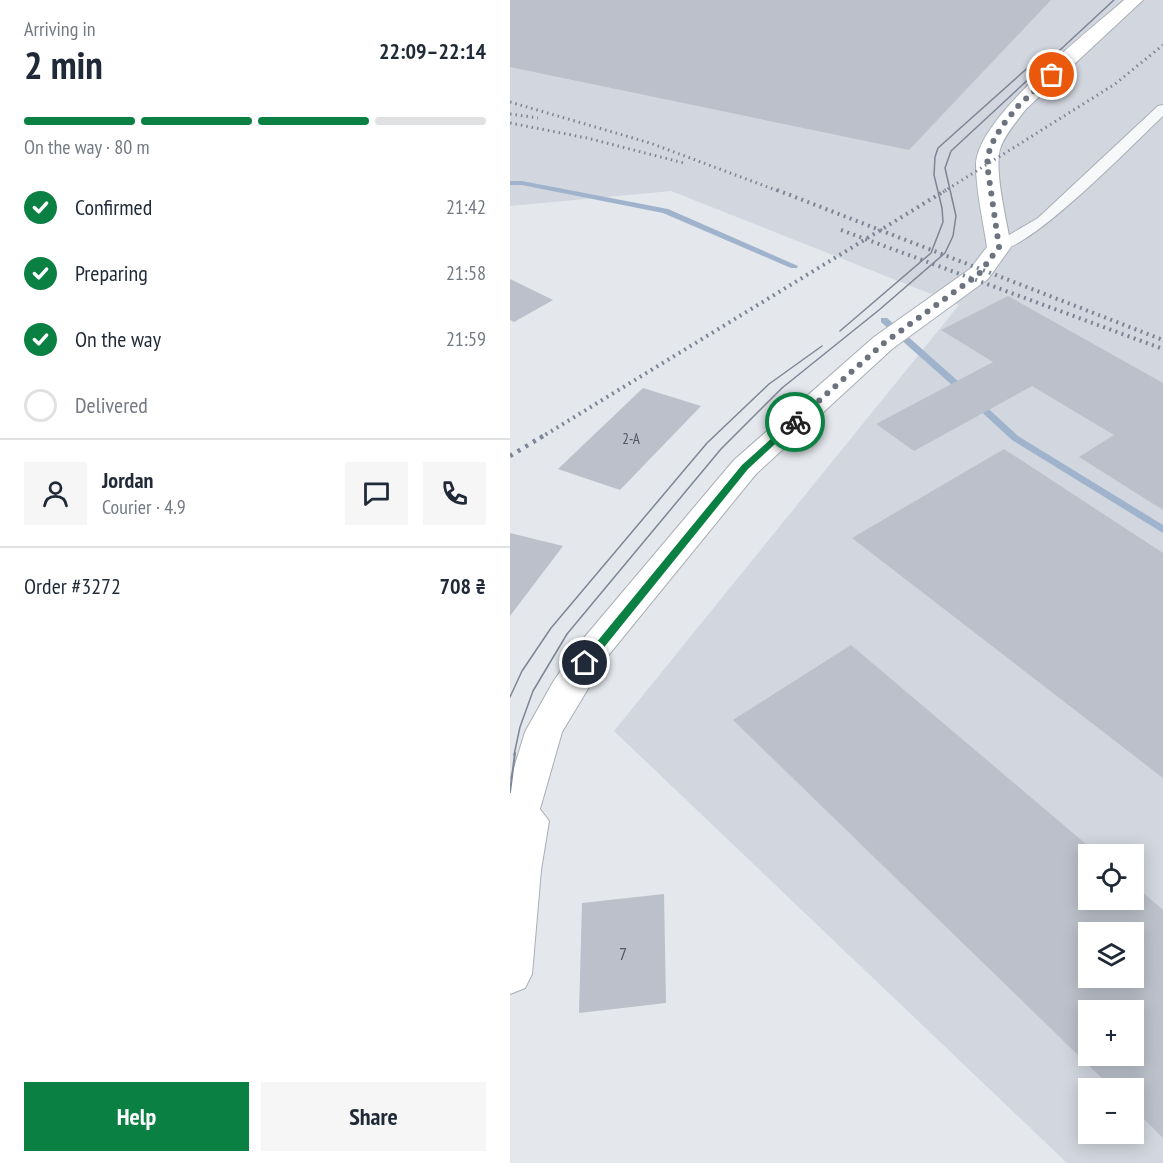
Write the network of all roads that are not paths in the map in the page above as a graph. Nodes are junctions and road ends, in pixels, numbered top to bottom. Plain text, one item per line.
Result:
1 (1134, 0) edge
2 (1163, 109) edge
3 (999, 247) junction
4 (514, 862) edge
5 (510, 974) edge

1 - 3 street
2 - 3 lane
3 - 4 street
4 - 5 street

